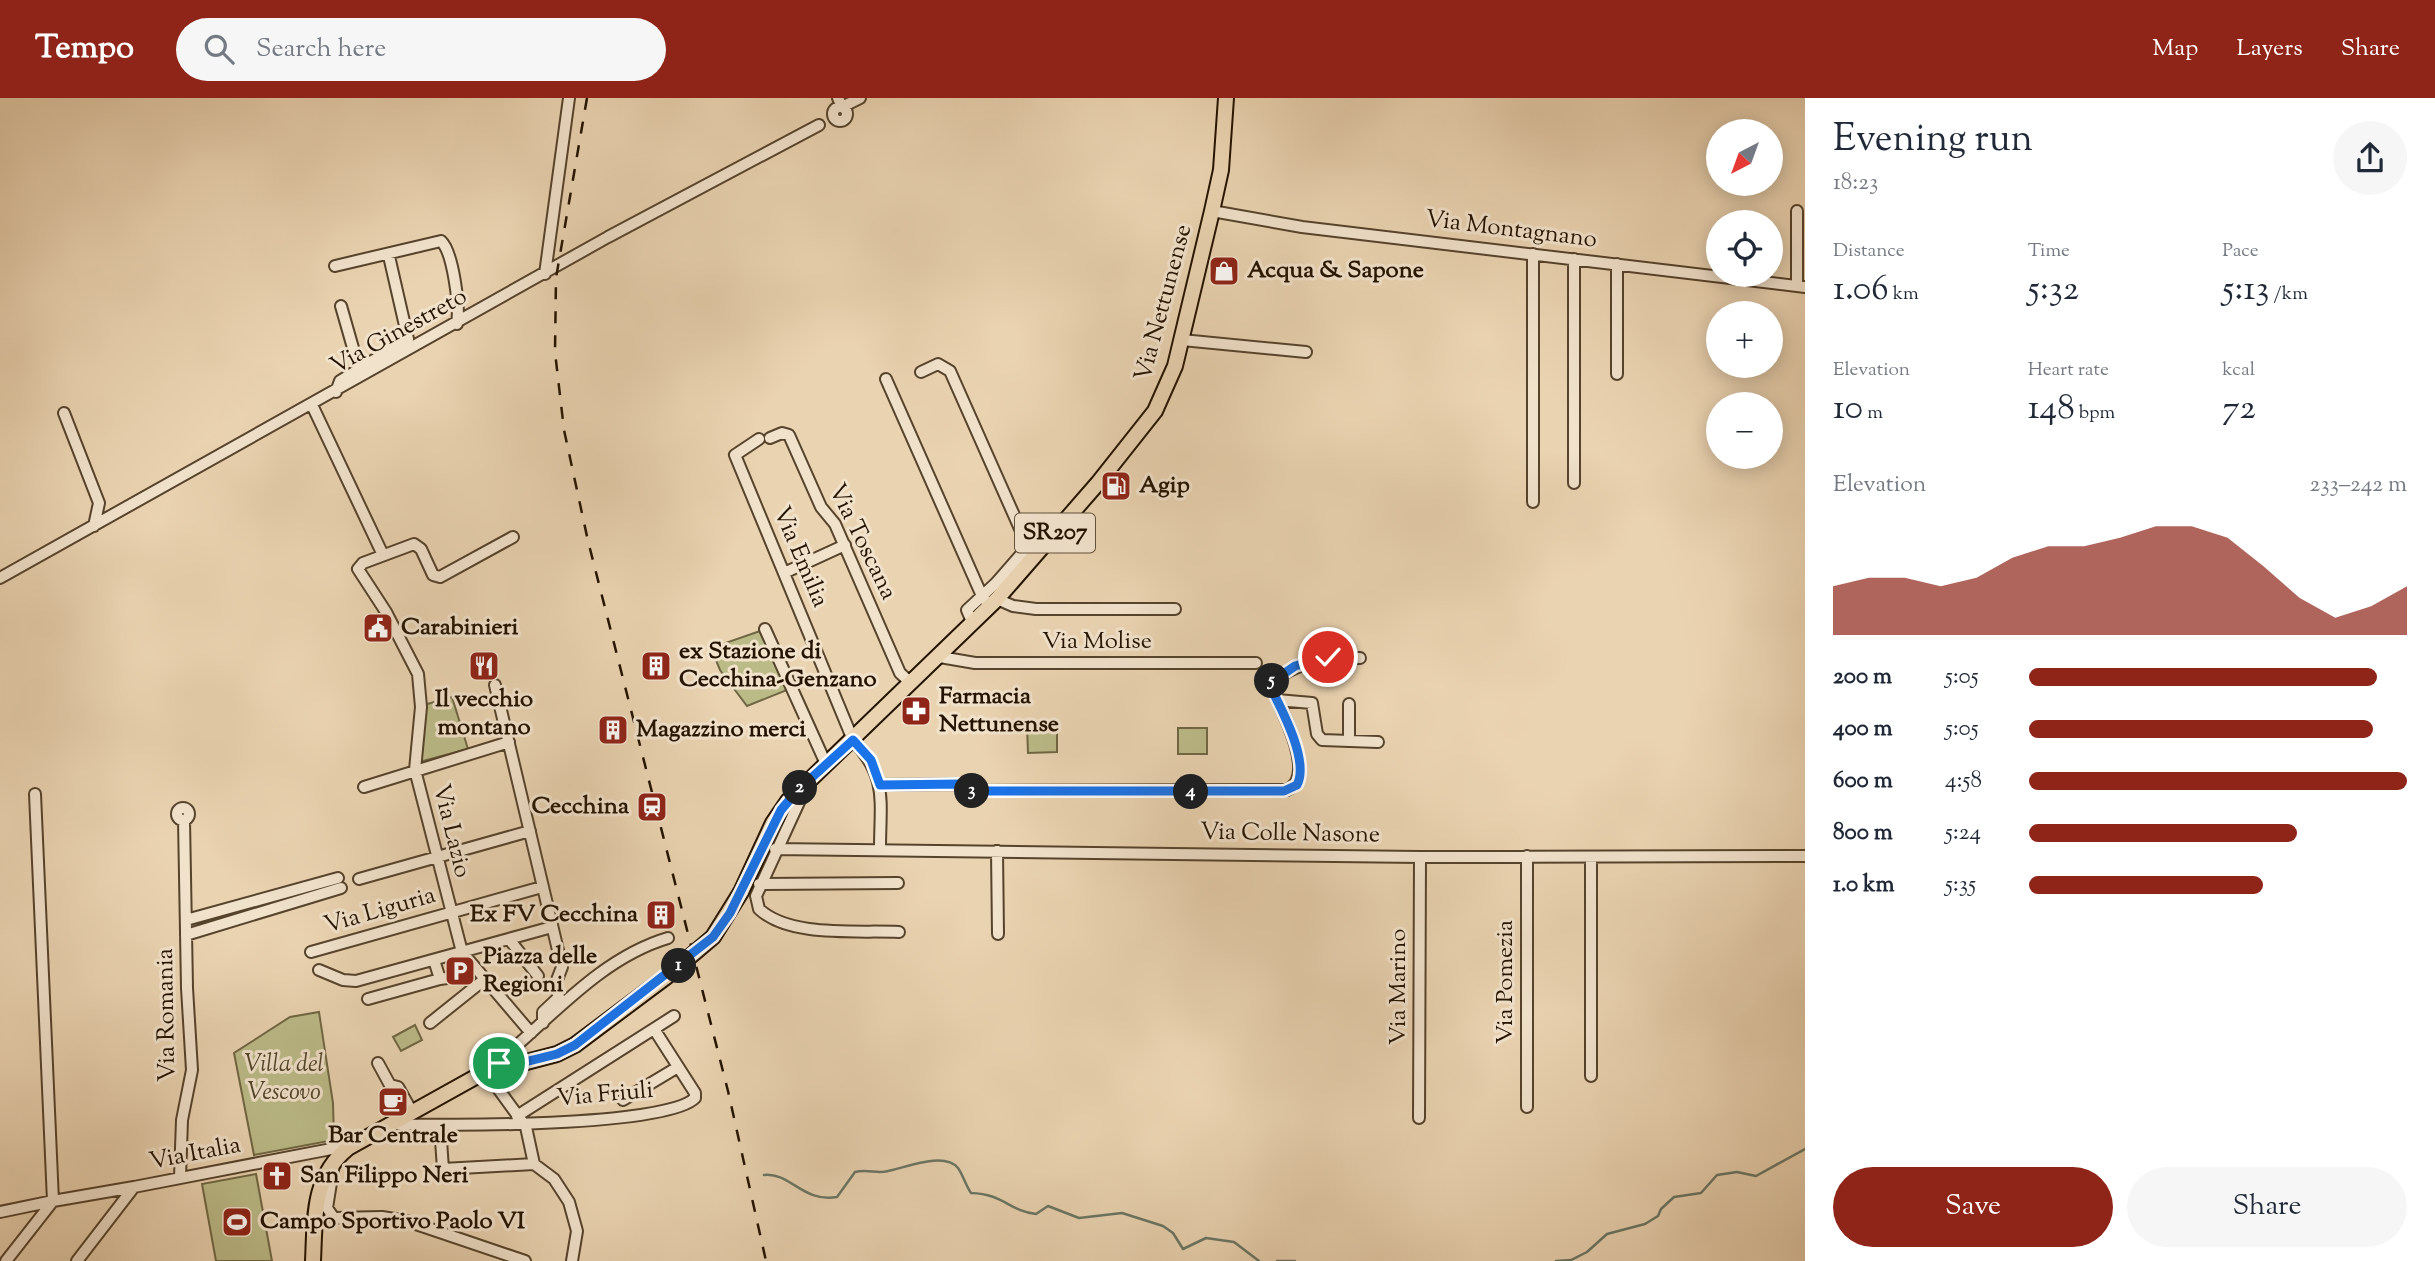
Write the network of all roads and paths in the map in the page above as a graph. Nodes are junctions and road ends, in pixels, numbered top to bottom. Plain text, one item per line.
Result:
1 (569, 98) edge
2 (1226, 98) edge
3 (857, 100) edge
4 (838, 109) edge
5 (1212, 211) junction
6 (1797, 211) dead end
7 (1534, 254) junction
8 (389, 256) dead end
9 (1574, 259) junction
10 (1617, 264) junction
11 (335, 266) dead end
12 (545, 274) junction
13 (1801, 286) edge
14 (341, 306) dead end
15 (457, 324) junction
16 (1182, 340) junction
17 (1306, 352) dead end
18 (359, 369) junction
19 (921, 372) dead end
20 (1617, 374) dead end
21 (886, 379) dead end
22 (336, 392) junction
23 (312, 405) junction
24 (64, 413) dead end
25 (765, 439) joint
26 (1574, 483) dead end
27 (1533, 502) dead end
28 (94, 526) junction
29 (513, 537) dead end
30 (845, 545) junction
31 (383, 555) junction
32 (784, 573) junction
33 (0, 578) edge
34 (994, 594) junction
35 (1175, 609) dead end
36 (765, 629) dead end
37 (940, 657) junction
38 (1360, 658) dead end
39 (1256, 663) dead end
40 (911, 683) junction
41 (495, 685) dead end
42 (1277, 700) junction
43 (1349, 704) dead end
44 (853, 740) junction
45 (1349, 741) junction
46 (509, 742) junction
47 (1378, 742) dead end
48 (826, 764) junction
49 (415, 770) junction
50 (880, 785) junction
51 (364, 786) dead end
52 (797, 791) junction
53 (35, 794) dead end
54 (184, 820) dead end
55 (530, 831) junction
56 (775, 849) junction
57 (880, 849) junction
58 (997, 851) junction
59 (1527, 856) junction
60 (1805, 856) edge
61 (1420, 857) junction
62 (1591, 857) junction
63 (436, 858) junction
64 (359, 879) dead end
65 (898, 883) dead end
66 (760, 884) junction
67 (542, 887) junction
68 (185, 900) junction
69 (450, 913) junction
70 (201, 916) junction
71 (186, 920) junction
72 (552, 927) junction
73 (898, 932) dead end
74 (186, 934) junction
75 (998, 934) dead end
76 (668, 938) dead end
77 (509, 939) junction
78 (311, 952) dead end
79 (462, 952) junction
80 (434, 960) junction
81 (471, 963) junction
82 (319, 970) dead end
83 (538, 976) dead end
84 (440, 979) junction
85 (485, 979) junction
86 (368, 999) dead end
87 (674, 1016) dead end
88 (430, 1023) dead end
89 (543, 1023) junction
90 (654, 1029) junction
91 (531, 1033) junction
92 (379, 1063) dead end
93 (678, 1067) junction
94 (491, 1070) junction
95 (1591, 1076) dead end
96 (623, 1100) dead end
97 (1527, 1107) dead end
98 (412, 1112) junction
99 (525, 1117) junction
100 (1419, 1118) dead end
101 (390, 1124) junction
102 (440, 1126) junction
103 (354, 1144) junction
104 (314, 1153) junction
105 (334, 1161) junction
106 (534, 1164) junction
107 (325, 1175) junction
108 (180, 1177) junction
109 (134, 1187) junction
110 (52, 1201) junction
111 (0, 1212) edge
112 (6, 1261) edge
113 (77, 1261) edge
114 (313, 1261) edge
115 (525, 1261) edge
116 (572, 1261) edge

1 - 12 street
2 - 5 main road, Via Nettunense / SR207
3 - 4 street, Via Ginestreto
4 - 12 street, Via Ginestreto
5 - 7 street, Via Montagnano
5 - 16 main road, Via Nettunense / SR207
6 - 13 street
7 - 9 street, Via Montagnano
7 - 27 street
8 - 18 street
9 - 10 street, Via Montagnano
9 - 26 street
10 - 13 street, Via Montagnano
10 - 20 street
11 - 15 street
12 - 15 street, Via Ginestreto
14 - 18 street
15 - 22 street, Via Ginestreto
16 - 17 street
16 - 34 main road, Via Nettunense / SR207
18 - 22 street
19 - 34 street
21 - 34 street
22 - 23 street, Via Ginestreto
23 - 28 street, Via Ginestreto
23 - 31 street
24 - 28 street
25 - 30 street, Via Toscana
25 - 32 street, Via Emilia
28 - 33 street, Via Ginestreto
29 - 31 street
30 - 32 street
30 - 40 street, Via Toscana
31 - 49 street, Via Lazio
32 - 44 street, Via Emilia
34 - 35 street
34 - 37 main road, Via Nettunense / SR207
36 - 48 street
37 - 39 street, Via Molise
37 - 40 main road, Via Nettunense / SR207
38 - 42 street
40 - 44 main road, Via Nettunense / SR207
41 - 46 street
42 - 45 street
42 - 50 street
43 - 45 street
44 - 48 main road, Via Nettunense / SR207
44 - 50 street, Via Emilia
45 - 47 street
46 - 49 street
46 - 55 street
48 - 52 main road, Via Nettunense / SR207
49 - 51 street
49 - 63 street, Via Lazio
50 - 57 street
52 - 56 street
52 - 94 main road, Via Nettunense / SR207, bridge
53 - 110 street
54 - 68 street, Via Romania
55 - 63 street
55 - 67 street
56 - 57 street, Via Colle Nasone
56 - 66 street
57 - 58 street, Via Colle Nasone
58 - 61 street, Via Colle Nasone
58 - 75 street
59 - 61 street, Via Colle Nasone
59 - 62 street, Via Colle Nasone
59 - 97 street, Via Pomezia
60 - 62 street, Via Colle Nasone
61 - 100 street, Via Marino
62 - 95 street
63 - 64 street
63 - 69 street, Via Lazio
65 - 66 street
66 - 73 street
67 - 69 street, Via Liguria
67 - 72 street
68 - 70 street
68 - 71 street, Via Romania
69 - 78 street, Via Liguria
69 - 79 street, Via Lazio
70 - 71 street
70 - 74 street
71 - 74 street, Via Romania
72 - 77 street
72 - 89 street
74 - 108 street, Via Romania
76 - 89 street
77 - 79 street
77 - 83 street
79 - 80 street
79 - 81 street, Via Lazio
80 - 82 street
80 - 84 street
81 - 84 street
81 - 85 street, Via Lazio
84 - 86 street
85 - 88 street
85 - 91 street, Via Lazio
87 - 90 street
89 - 91 street
90 - 93 street
90 - 99 street
91 - 94 street
92 - 98 street
93 - 96 street
93 - 99 street, Via Friuli
94 - 98 main road, Via Nettunense / SR207
94 - 99 street
98 - 101 main road, Via Nettunense / SR207
99 - 102 street, Via Friuli
99 - 106 street
101 - 102 street, Via Friuli
101 - 103 main road, Via Nettunense / SR207
102 - 106 street
103 - 104 street, Via Italia
103 - 105 main road, Via Nettunense / SR207
104 - 107 street
104 - 108 street, Via Italia
105 - 107 main road, Via Nettunense / SR207
105 - 115 street
106 - 116 street
107 - 114 main road, Via Nettunense / SR207
108 - 109 street, Via Italia
109 - 110 street
109 - 113 street, Via Italia
110 - 111 street
110 - 112 street

